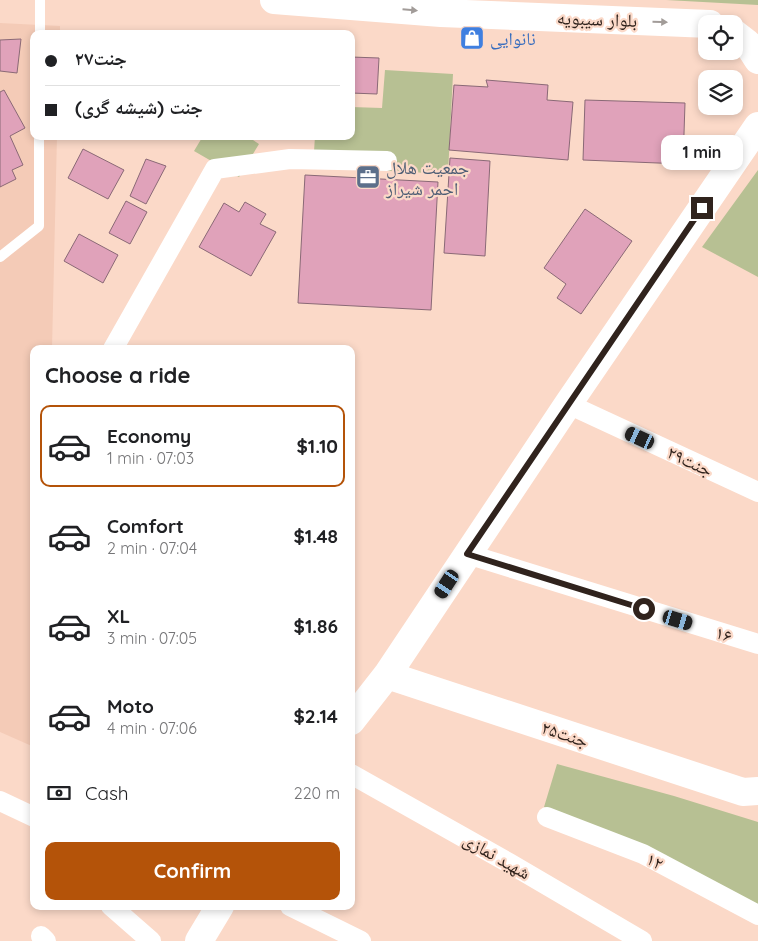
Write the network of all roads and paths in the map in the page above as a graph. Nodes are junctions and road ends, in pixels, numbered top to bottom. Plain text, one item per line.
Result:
1 (40, 0) edge
2 (274, 0) edge
3 (698, 24) edge
4 (743, 25) edge
5 (758, 26) edge
6 (40, 30) edge
7 (743, 40) edge
8 (758, 60) edge
9 (758, 126) edge
10 (39, 140) edge
11 (387, 161) dead end
12 (0, 257) edge
13 (115, 345) edge
14 (568, 404) junction
15 (758, 492) edge
16 (467, 554) junction
17 (758, 644) edge
18 (387, 675) junction
19 (355, 716) edge
20 (355, 776) edge
21 (753, 796) edge
22 (0, 801) edge
23 (30, 815) edge
24 (546, 817) dead end
25 (116, 910) edge
26 (218, 910) edge
27 (298, 910) edge
28 (758, 916) edge
29 (151, 941) edge
30 (199, 941) edge
31 (361, 941) edge
32 (642, 941) edge

1 - 6 lane
2 -> 3 street, بلوار سیبویه
4 - 5 street
7 - 8 street
9 - 14 street
10 - 12 lane
11 - 13 street
14 - 15 street, جنت۲۹
14 - 16 street
16 - 17 street, ۱۶
16 - 18 street
18 - 19 street
18 - 21 street, جنت۲۵
20 - 32 street, شهید نمازی
22 - 23 street
24 - 28 street, ۱۲
25 - 29 street
26 - 30 street
27 - 31 street

